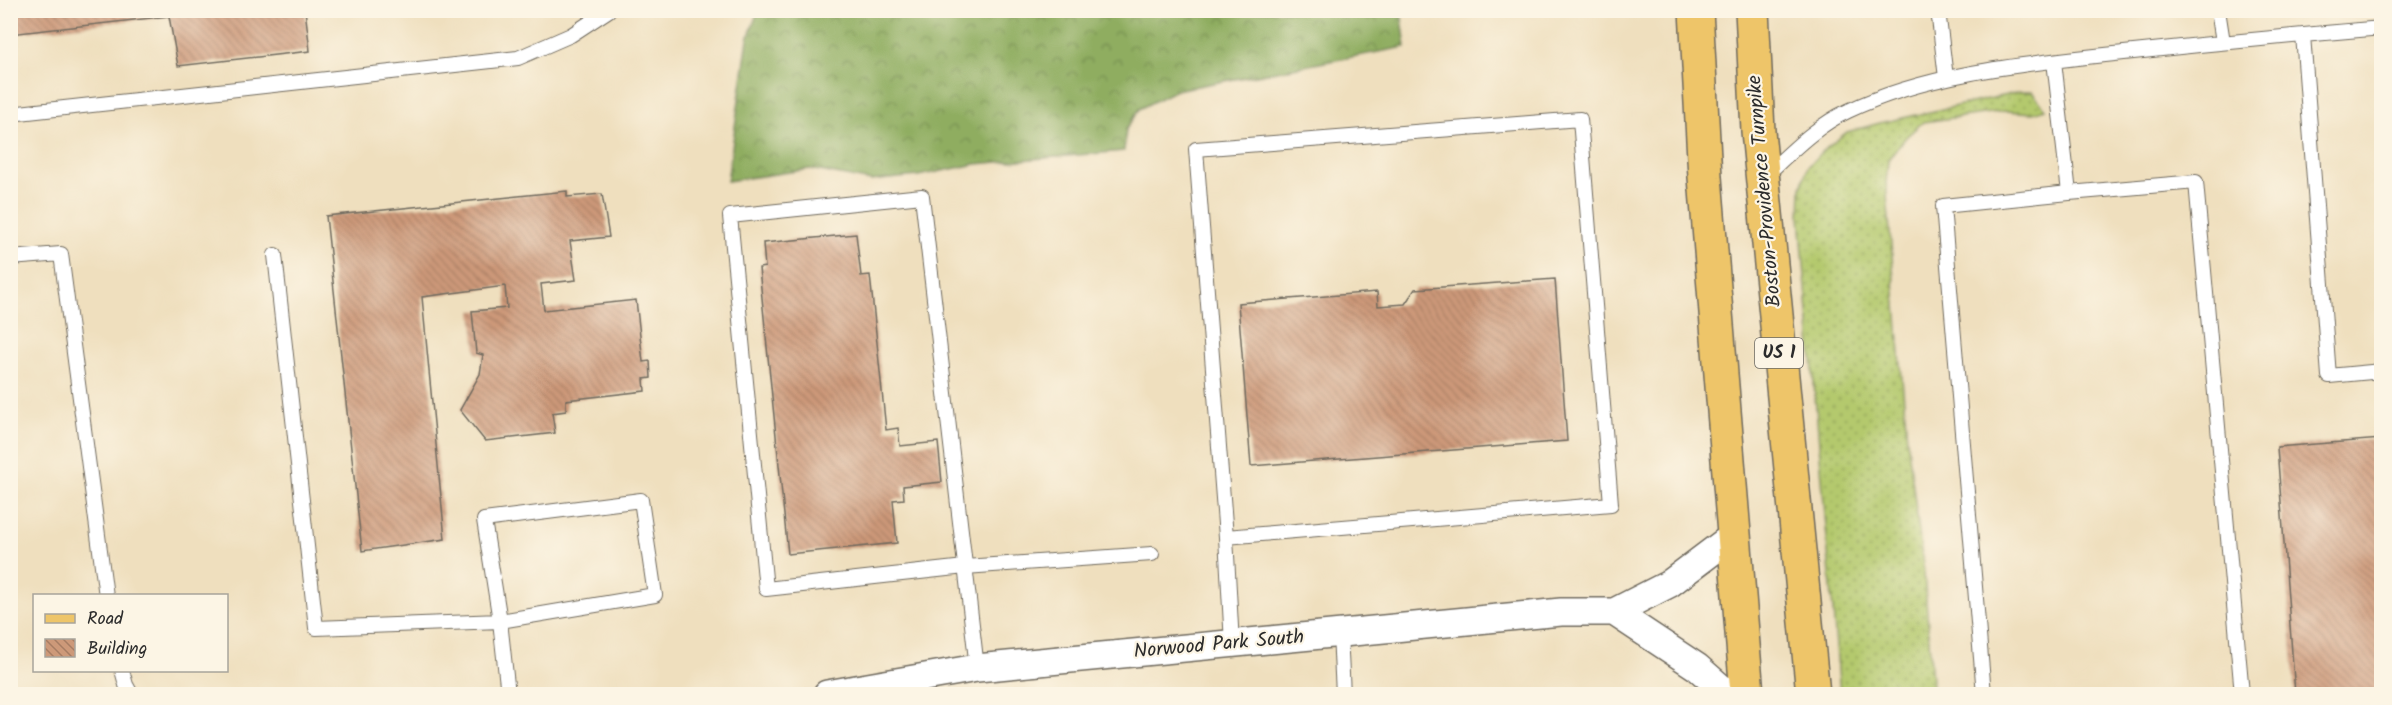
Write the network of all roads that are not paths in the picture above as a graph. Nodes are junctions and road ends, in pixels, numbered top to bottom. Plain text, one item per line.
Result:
1 (609, 10) edge
2 (1696, 10) edge
3 (1752, 10) edge
4 (1938, 10) edge
5 (2218, 10) edge
6 (2382, 28) edge
7 (2303, 35) junction
8 (2223, 42) junction
9 (2054, 61) junction
10 (1946, 78) junction
11 (10, 114) edge
12 (1762, 178) junction
13 (2069, 193) junction
14 (275, 255) dead end
15 (10, 258) edge
16 (2382, 371) edge
17 (1734, 535) junction
18 (1226, 537) junction
19 (1152, 554) dead end
20 (965, 567) junction
21 (106, 594) edge
22 (1614, 612) junction
23 (500, 621) junction
24 (1340, 634) junction
25 (1232, 644) junction
26 (977, 668) junction
27 (123, 672) edge
28 (856, 692) edge
29 (131, 694) edge
30 (508, 694) edge
31 (827, 694) edge
32 (1343, 694) edge
33 (1728, 694) edge
34 (1747, 694) edge
35 (1813, 694) edge
36 (1984, 694) edge
37 (2242, 694) edge

1 - 11 lane
2 - 17 main road
3 - 12 main road, Boston-Providence Turnpike / US 1
4 - 10 lane
5 - 8 lane
6 - 7 lane
7 - 8 lane
7 - 16 lane
8 - 9 lane
9 - 10 lane
9 - 13 lane
10 - 12 lane
12 - 35 main road, Boston-Providence Turnpike / US 1
13 - 36 lane
13 - 37 lane
14 - 23 lane
15 - 21 lane
17 - 22 street, Norwood Park South
17 - 34 main road
18 - 18 lane
18 - 25 lane
19 - 20 lane
20 - 20 lane
20 - 26 lane
22 - 24 street, Norwood Park South
22 - 33 street
23 - 23 lane
23 - 30 lane
24 - 25 street, Norwood Park South
24 - 32 lane
25 - 26 street, Norwood Park South
26 - 28 street, Norwood Park South
27 - 29 lane
28 - 31 street, Norwood Park South

